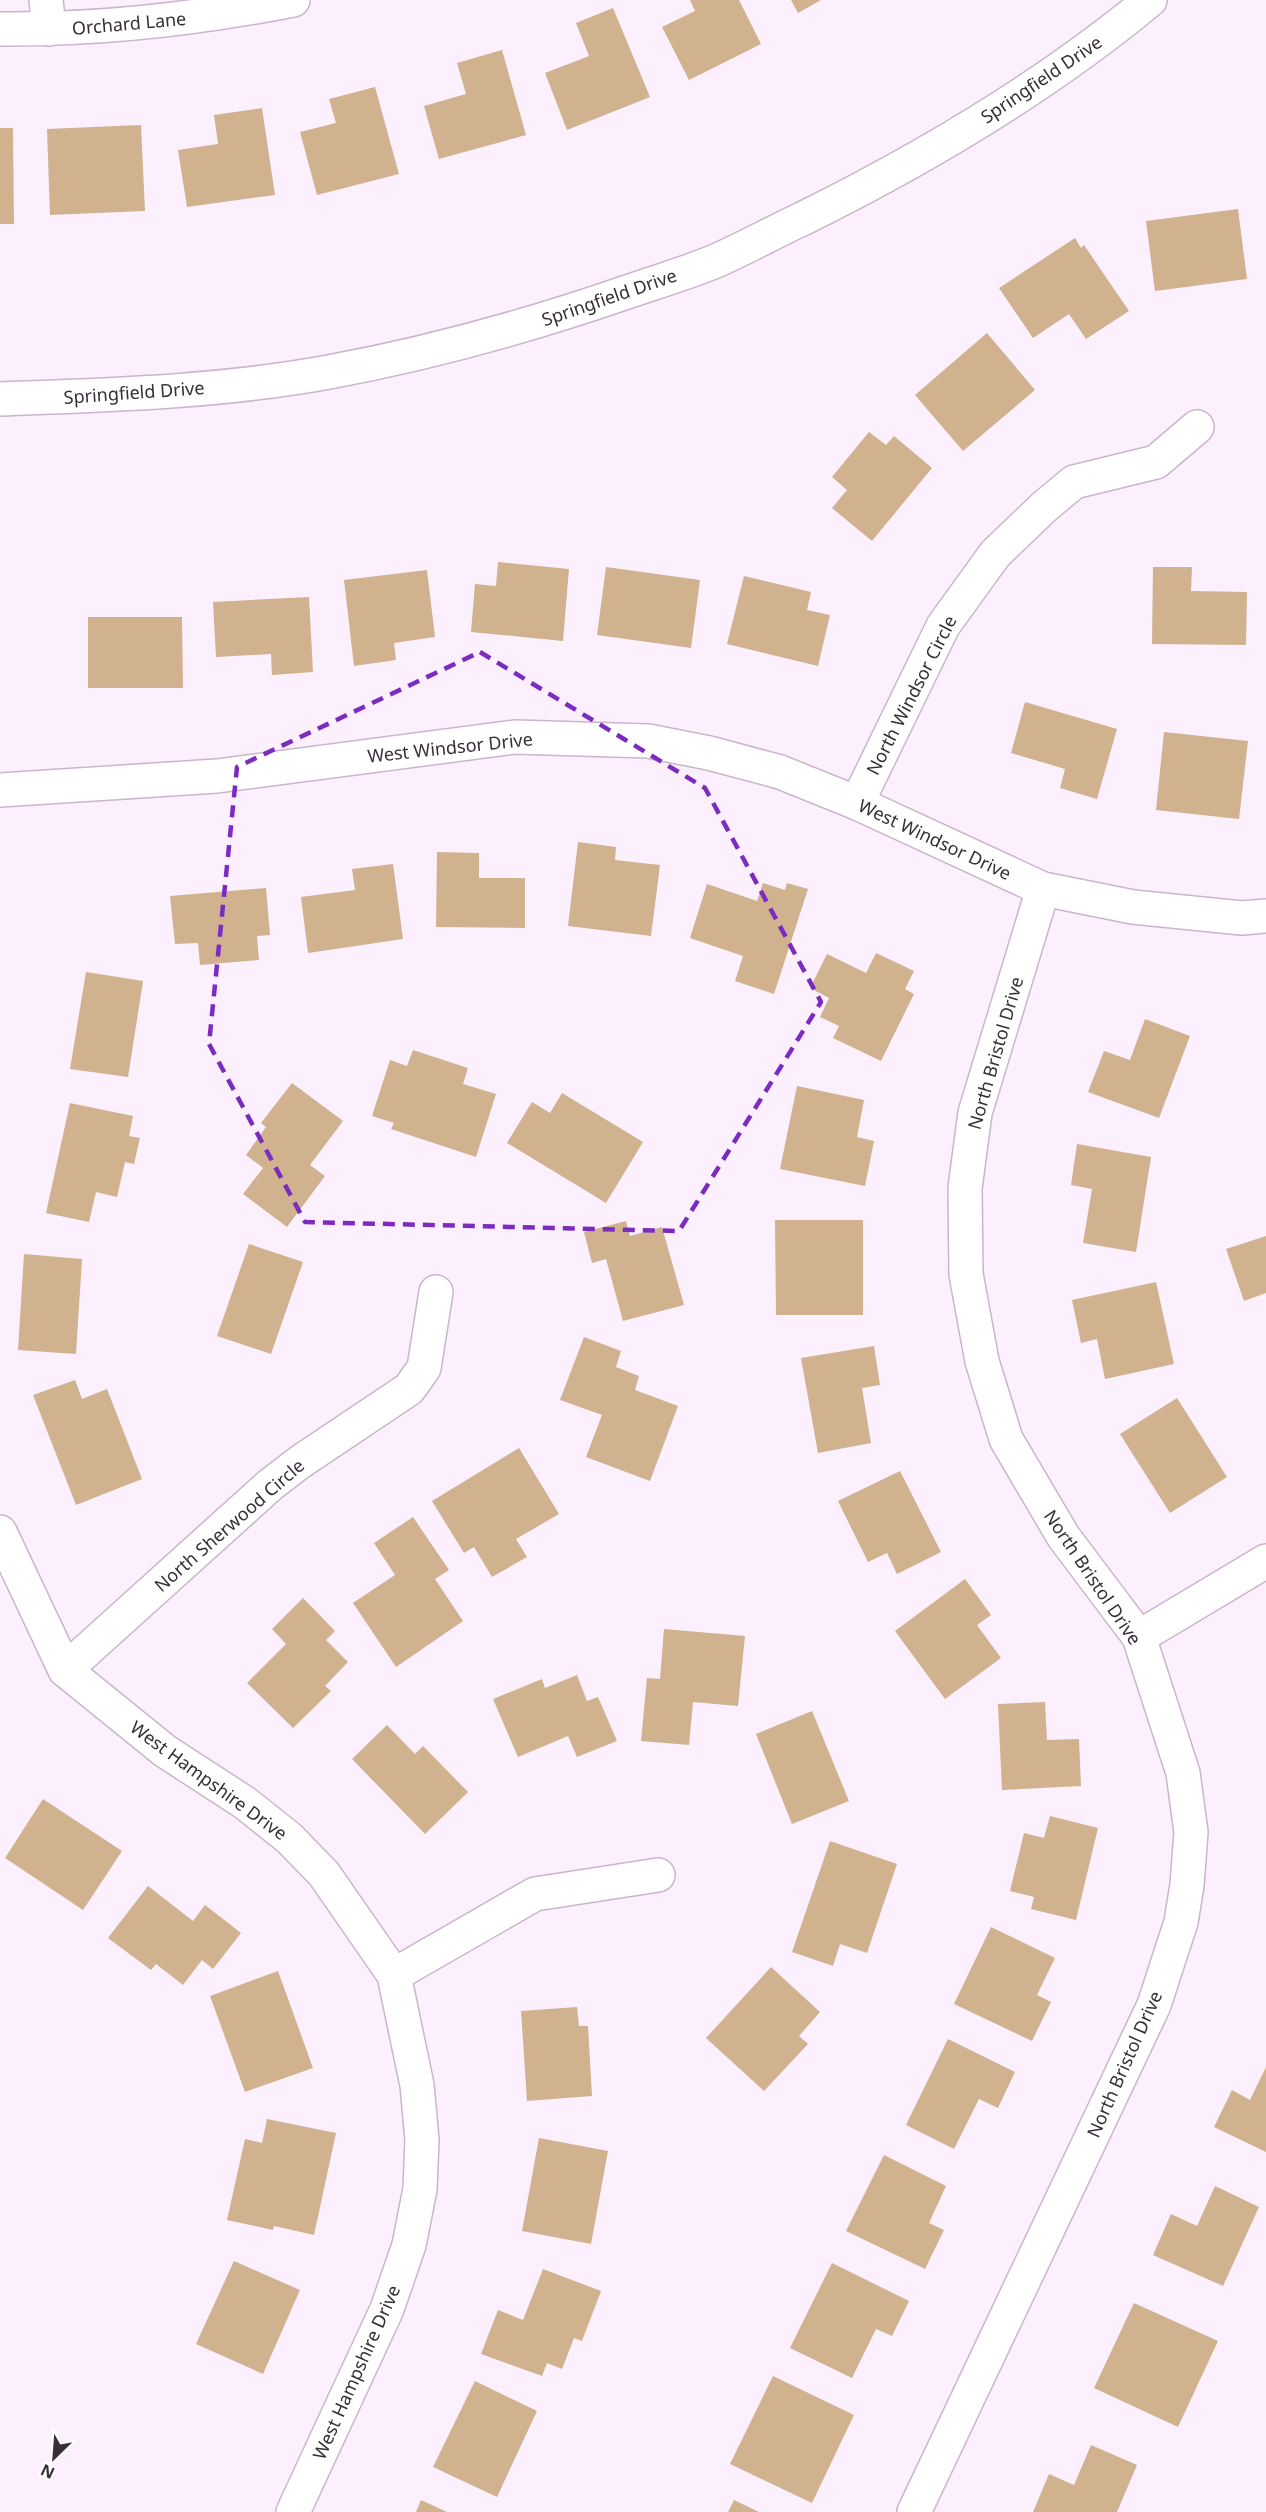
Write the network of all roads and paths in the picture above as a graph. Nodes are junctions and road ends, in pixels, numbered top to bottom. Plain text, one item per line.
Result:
1 (293, 0) edge
2 (1149, 0) edge
3 (47, 15) edge
4 (0, 29) edge
5 (0, 399) edge
6 (1197, 427) dead end
7 (0, 790) edge
8 (857, 803) junction
9 (1043, 889) junction
10 (1266, 916) edge
11 (436, 1292) dead end
12 (0, 1532) edge
13 (1266, 1561) edge
14 (1138, 1636) junction
15 (64, 1670) junction
16 (658, 1875) dead end
17 (394, 1976) junction
18 (293, 2512) edge
19 (914, 2512) edge

1 - 3 street, Orchard Lane
2 - 5 street, Springfield Drive
3 - 4 street, Orchard Lane
6 - 8 street, North Windsor Circle
7 - 8 street, West Windsor Drive
8 - 9 street, West Windsor Drive
9 - 10 street, West Windsor Drive
9 - 14 street, North Bristol Drive
11 - 15 street, North Sherwood Circle
12 - 15 street, West Hampshire Drive
13 - 14 street
14 - 19 street, North Bristol Drive
15 - 17 street, West Hampshire Drive
16 - 17 street
17 - 18 street, West Hampshire Drive

